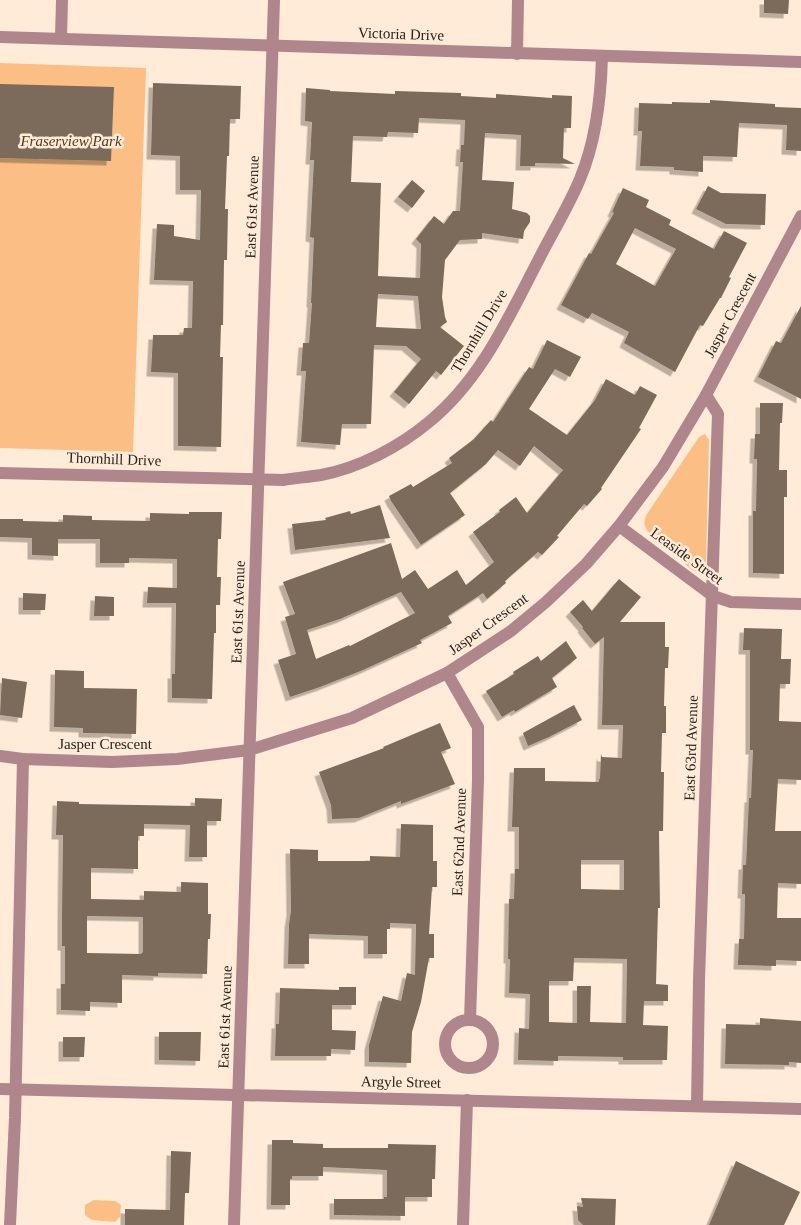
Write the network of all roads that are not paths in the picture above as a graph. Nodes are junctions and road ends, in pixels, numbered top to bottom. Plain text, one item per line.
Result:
1 (62, 0) edge
2 (274, 0) edge
3 (518, 0) edge
4 (0, 37) edge
5 (61, 38) junction
6 (272, 46) junction
7 (517, 54) junction
8 (602, 56) junction
9 (801, 62) edge
10 (801, 216) edge
11 (706, 395) junction
12 (0, 473) edge
13 (259, 480) junction
14 (619, 526) junction
15 (713, 596) junction
16 (801, 604) edge
17 (447, 673) junction
18 (249, 750) junction
19 (0, 756) edge
20 (23, 759) junction
21 (470, 1020) dead end
22 (0, 1089) edge
23 (15, 1089) junction
24 (238, 1094) junction
25 (467, 1100) junction
26 (697, 1106) junction
27 (801, 1110) edge
28 (10, 1225) edge
29 (234, 1225) edge
30 (463, 1225) edge

1 - 5 street
2 - 6 street, East 61st Avenue
3 - 7 street
4 - 5 street, Victoria Drive
5 - 6 street, Victoria Drive
6 - 7 street, Victoria Drive
6 - 13 street, East 61st Avenue
7 - 8 street, Victoria Drive
8 - 9 street, Victoria Drive
8 - 13 street, Thornhill Drive
10 - 11 street, Jasper Crescent
11 - 14 street, Jasper Crescent
11 - 15 street, East 63rd Avenue
12 - 13 street, Thornhill Drive
13 - 18 street, East 61st Avenue
14 - 15 street, Leaside Street
14 - 17 street, Jasper Crescent
15 - 16 street, Leaside Street
15 - 26 street, East 63rd Avenue
17 - 18 street, Jasper Crescent
17 - 21 street, East 62nd Avenue
18 - 20 street, Jasper Crescent
18 - 24 street, East 61st Avenue
19 - 20 street, Jasper Crescent
20 - 23 street
22 - 23 street, Argyle Street
23 - 24 street, Argyle Street
23 - 28 street
24 - 25 street, Argyle Street
24 - 29 street, East 61st Avenue
25 - 26 street, Argyle Street
25 - 30 street
26 - 27 street, Argyle Street

